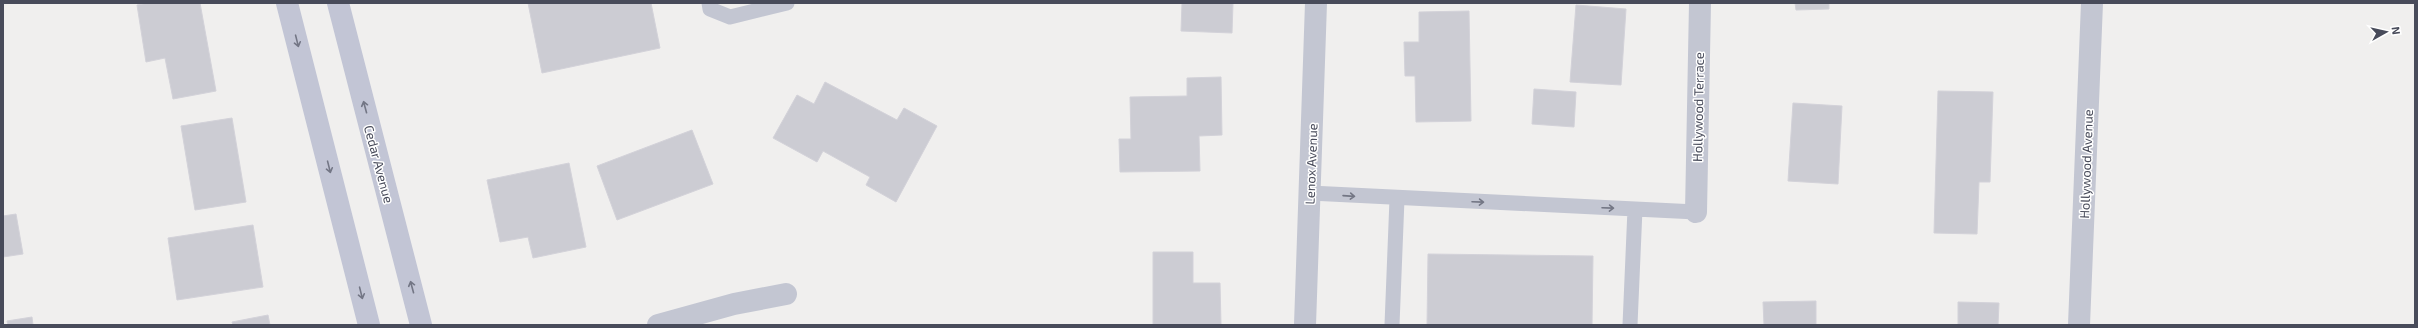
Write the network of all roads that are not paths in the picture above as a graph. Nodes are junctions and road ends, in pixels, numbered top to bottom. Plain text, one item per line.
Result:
1 (287, 3) edge
2 (338, 3) edge
3 (709, 3) edge
4 (787, 3) edge
5 (1316, 3) edge
6 (1700, 3) edge
7 (2092, 3) edge
8 (1310, 193) junction
9 (1397, 199) junction
10 (1635, 209) junction
11 (1696, 212) joint
12 (786, 294) dead end
13 (369, 325) edge
14 (421, 325) edge
15 (658, 325) edge
16 (1305, 325) edge
17 (1392, 325) edge
18 (1630, 325) edge
19 (2079, 325) edge

1 -> 13 main road
14 -> 2 main road, Cedar Avenue
3 - 4 lane
5 - 8 street, Lenox Avenue
6 - 11 street, Hollywood Terrace
7 - 19 street, Hollywood Avenue
8 -> 9 lane
8 - 16 street, Lenox Avenue
9 -> 10 lane
9 - 17 lane
10 - 11 lane
10 - 18 lane
12 - 15 street

